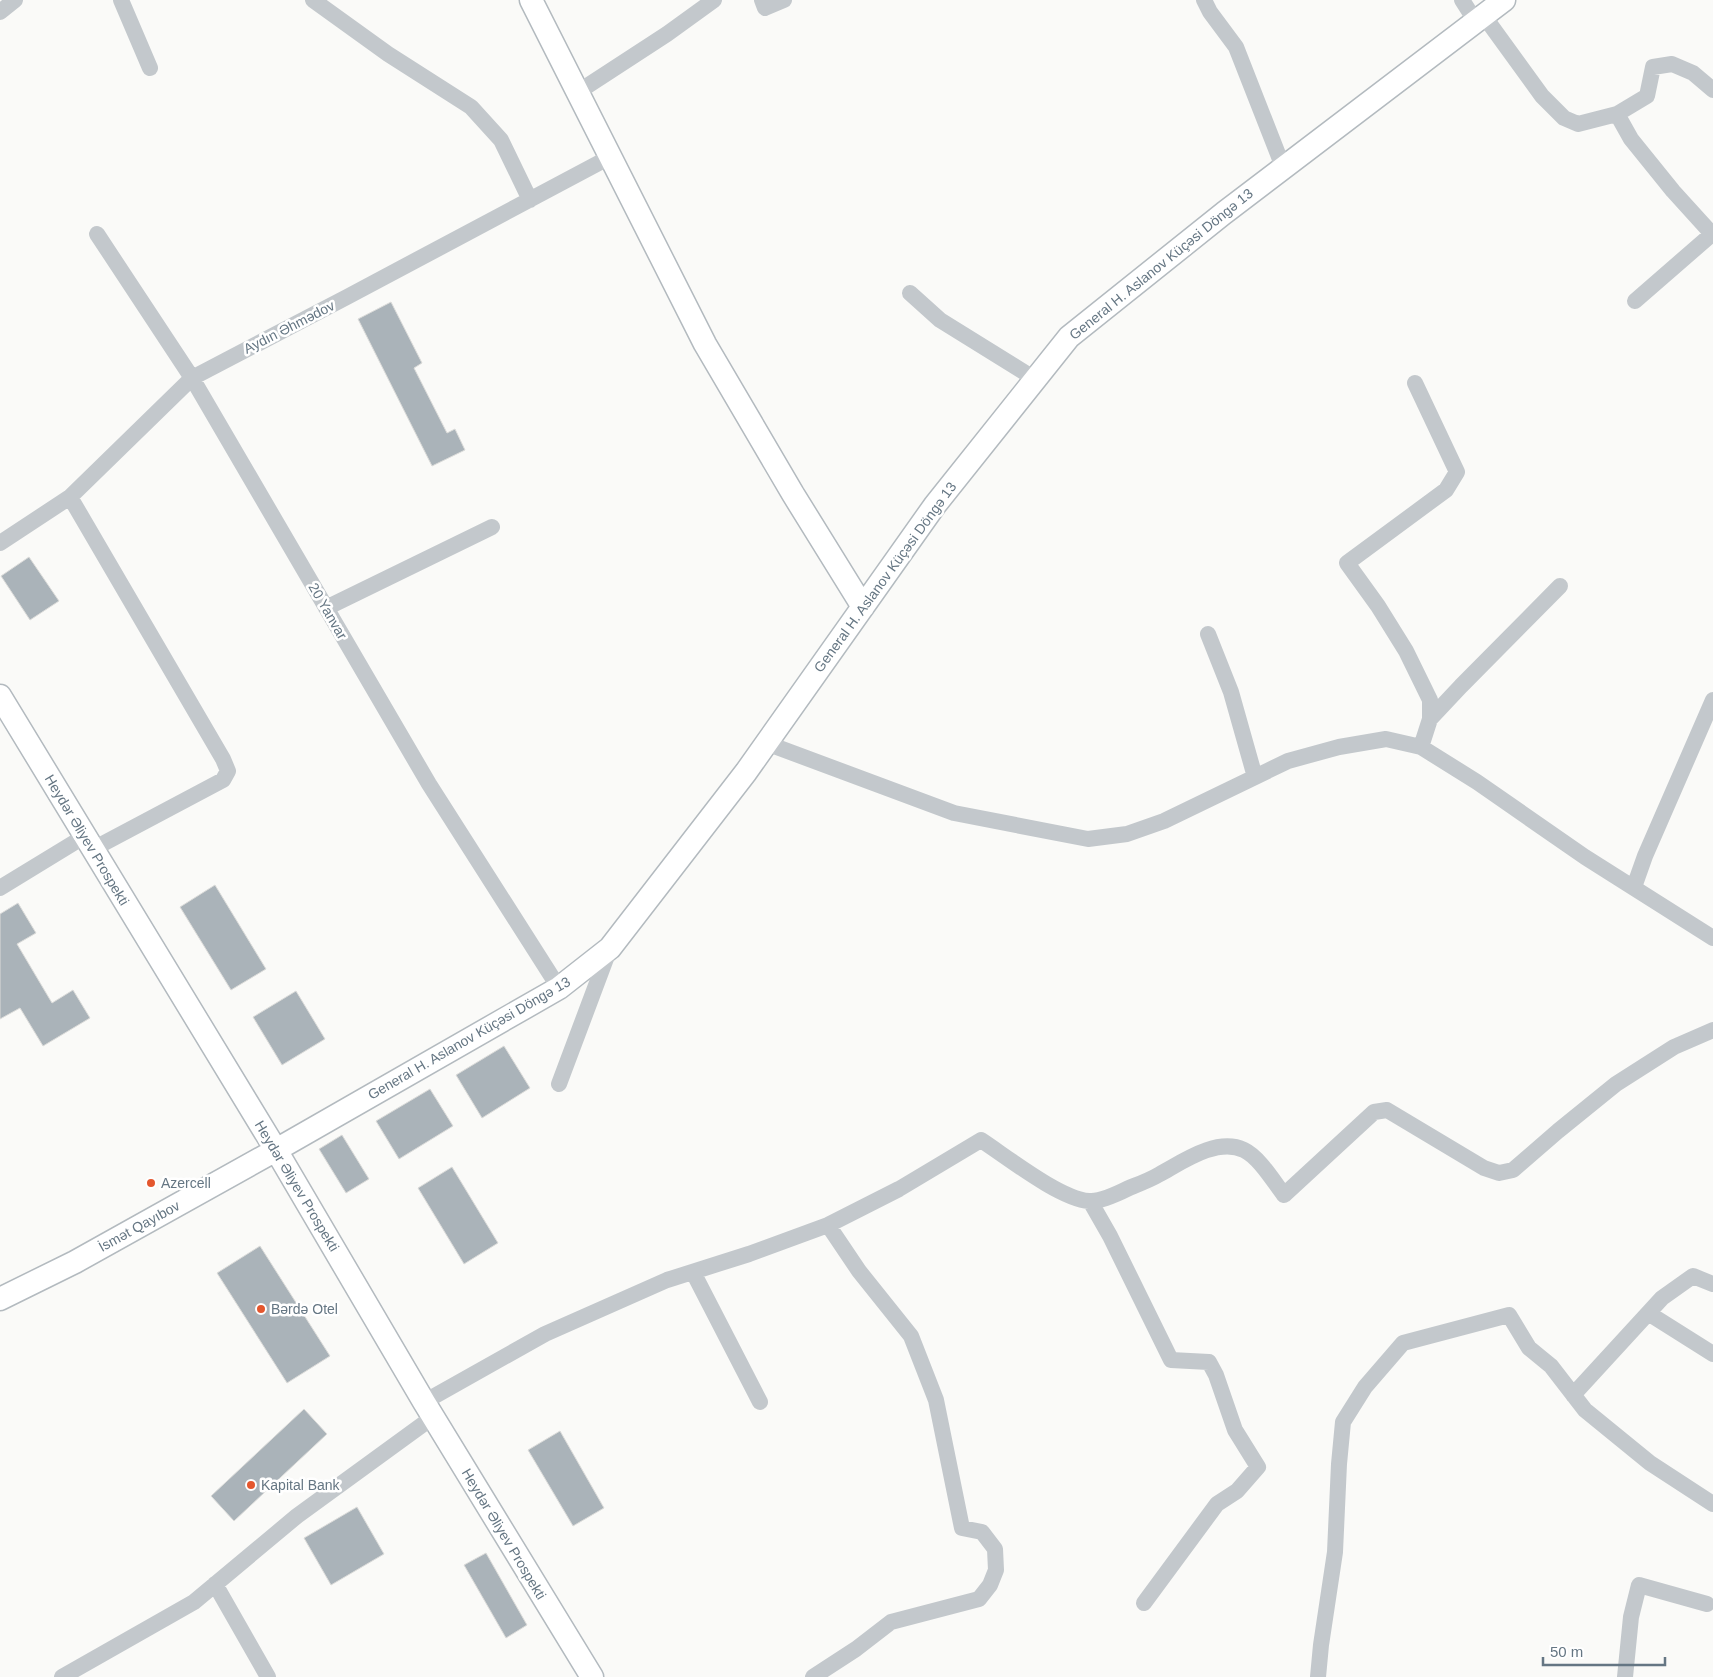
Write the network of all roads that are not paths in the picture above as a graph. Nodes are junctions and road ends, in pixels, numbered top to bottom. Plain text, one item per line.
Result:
1 (15, 0) edge
2 (121, 0) edge
3 (313, 0) edge
4 (531, 0) edge
5 (714, 0) edge
6 (762, 0) edge
7 (784, 0) edge
8 (1204, 0) edge
9 (1462, 0) edge
10 (1504, 0) edge
11 (0, 12) edge
12 (1480, 19) junction
13 (150, 68) dead end
14 (1713, 90) edge
15 (578, 92) junction
16 (1617, 114) junction
17 (610, 157) junction
18 (1283, 167) junction
19 (530, 200) junction
20 (97, 234) dead end
21 (910, 293) dead end
22 (1635, 301) dead end
23 (192, 378) junction
24 (1035, 379) junction
25 (1415, 383) dead end
26 (70, 497) junction
27 (492, 527) dead end
28 (0, 543) edge
29 (1560, 586) dead end
30 (863, 607) junction
31 (326, 608) junction
32 (1208, 634) dead end
33 (0, 696) edge
34 (1713, 700) edge
35 (1430, 719) junction
36 (766, 743) junction
37 (1420, 747) junction
38 (1254, 777) junction
39 (89, 842) junction
40 (1634, 887) junction
41 (0, 888) edge
42 (1713, 938) edge
43 (610, 948) junction
44 (559, 988) junction
45 (1713, 1030) edge
46 (559, 1084) dead end
47 (276, 1150) junction
48 (1090, 1202) junction
49 (828, 1225) junction
50 (693, 1272) junction
51 (1713, 1284) edge
52 (0, 1299) edge
53 (1648, 1312) junction
54 (1713, 1354) edge
55 (1573, 1395) junction
56 (760, 1402) dead end
57 (428, 1410) junction
58 (1713, 1504) edge
59 (215, 1584) junction
60 (1144, 1603) dead end
61 (1707, 1604) dead end
62 (62, 1677) edge
63 (268, 1677) edge
64 (592, 1677) edge
65 (813, 1677) edge
66 (1318, 1677) edge
67 (1625, 1677) edge

1 - 11 street
2 - 13 street
3 - 19 street
4 - 15 main road
5 - 15 street
6 - 7 street
8 - 18 street
9 - 12 street
10 - 12 main road, General H. Aslanov Küçəsi Döngə 13
12 - 16 street
12 - 18 main road, General H. Aslanov Küçəsi Döngə 13
14 - 16 street
15 - 17 main road
16 - 22 street
17 - 19 street, Aydın Əhmədov
17 - 30 main road
18 - 24 main road, General H. Aslanov Küçəsi Döngə 13
19 - 23 street, Aydın Əhmədov
20 - 23 street, 20 Yanvar
21 - 24 street
23 - 26 street, Aydın Əhmədov
23 - 31 street, 20 Yanvar
24 - 30 main road, General H. Aslanov Küçəsi Döngə 13
25 - 35 street
26 - 28 street, Aydın Əhmədov
26 - 39 street
27 - 31 street
29 - 35 street
30 - 36 main road, General H. Aslanov Küçəsi Döngə 13
31 - 44 street, 20 Yanvar
32 - 38 street
33 - 39 main road, Heydər Əliyev Prospekti
34 - 40 street
35 - 37 street
36 - 38 street
36 - 43 main road, General H. Aslanov Küçəsi Döngə 13
37 - 38 street
37 - 40 street
39 - 41 street
39 - 47 main road, Heydər Əliyev Prospekti
40 - 42 street
43 - 44 main road, General H. Aslanov Küçəsi Döngə 13
43 - 46 street
44 - 47 main road, General H. Aslanov Küçəsi Döngə 13
45 - 48 street
47 - 52 main road, İsmət Qayıbov
47 - 57 main road, Heydər Əliyev Prospekti
48 - 49 street
48 - 60 street
49 - 50 street
49 - 65 street
50 - 56 street
50 - 57 street
51 - 53 street
53 - 54 street
53 - 55 street
55 - 58 street
55 - 66 street
57 - 59 street
57 - 64 main road, Heydər Əliyev Prospekti
59 - 62 street
59 - 63 street
61 - 67 street

